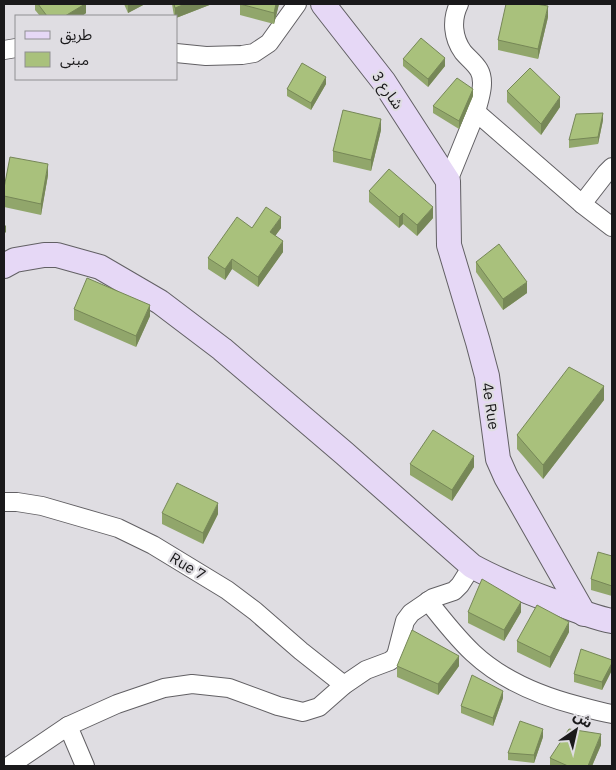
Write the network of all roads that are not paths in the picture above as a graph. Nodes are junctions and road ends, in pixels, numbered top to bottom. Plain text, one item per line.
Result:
1 (297, 4) edge
2 (323, 4) edge
3 (459, 4) edge
4 (178, 52) edge
5 (476, 112) junction
6 (612, 167) edge
7 (448, 181) junction
8 (582, 204) junction
9 (612, 227) edge
10 (4, 266) edge
11 (4, 502) edge
12 (472, 566) junction
13 (428, 601) junction
14 (584, 614) junction
15 (612, 621) edge
16 (344, 686) junction
17 (612, 714) edge
18 (68, 726) junction
19 (9, 766) edge
20 (85, 766) edge

1 - 4 street
2 - 7 street, شارع 3
3 - 5 street
5 - 7 street
5 - 8 street
6 - 8 street
7 - 14 street, 4e Rue
8 - 9 street
10 - 12 street
11 - 16 street, Rue 7
12 - 13 street
12 - 14 street
13 - 16 street
13 - 17 street
14 - 15 street
16 - 18 street
18 - 19 street
18 - 20 street

